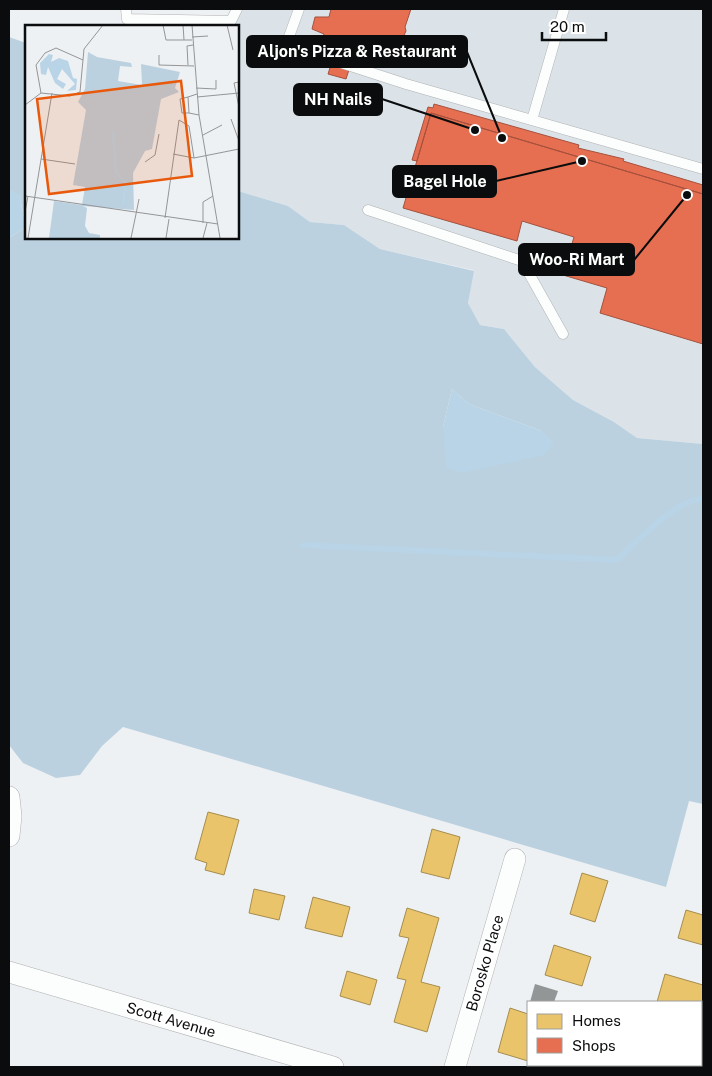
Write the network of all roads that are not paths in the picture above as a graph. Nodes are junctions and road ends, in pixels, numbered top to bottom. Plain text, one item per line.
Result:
1 (126, 9) edge
2 (237, 9) edge
3 (299, 9) edge
4 (564, 9) edge
5 (532, 120) junction
6 (703, 169) edge
7 (368, 210) dead end
8 (563, 334) dead end
9 (9, 797) edge
10 (9, 836) edge
11 (515, 859) dead end
12 (9, 972) edge
13 (333, 1067) edge
14 (455, 1067) edge

1 - 2 lane
3 - 5 lane
4 - 5 lane
5 - 6 lane
7 - 8 lane
9 - 10 street
11 - 14 street, Borosko Place
12 - 13 street, Scott Avenue

